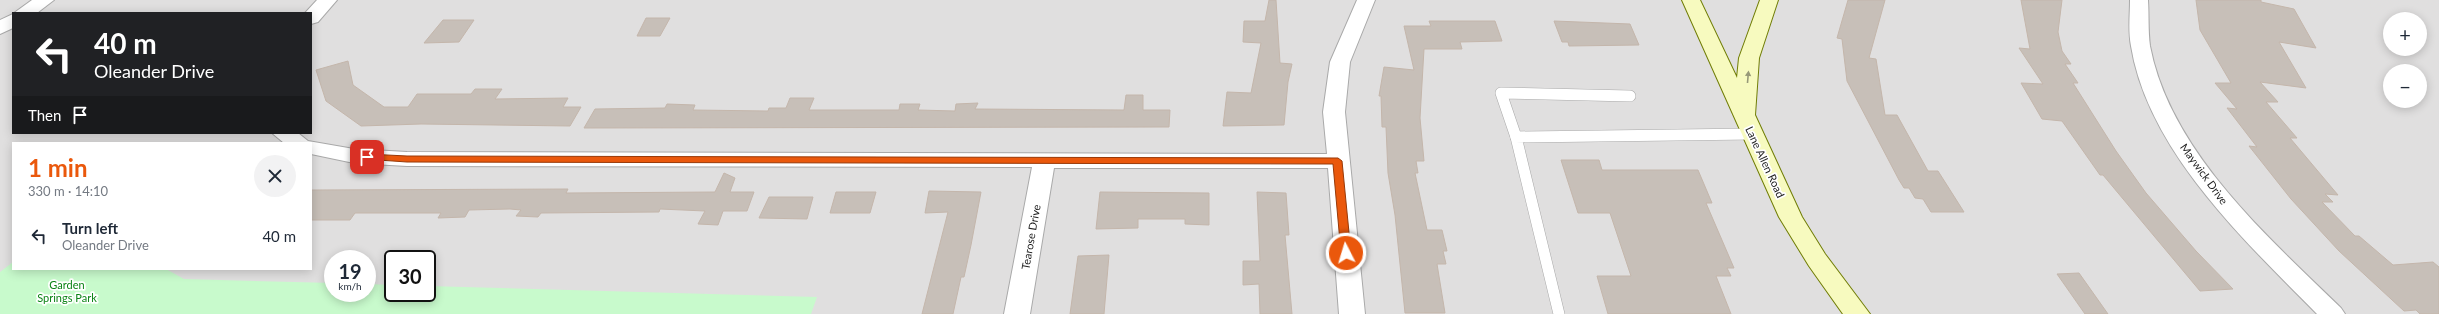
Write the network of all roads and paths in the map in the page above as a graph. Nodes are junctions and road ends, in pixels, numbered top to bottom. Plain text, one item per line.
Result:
1 (45, 0) edge
2 (328, 0) edge
3 (1366, 0) edge
4 (1691, 0) edge
5 (1769, 0) edge
6 (2139, 0) edge
7 (26, 12) edge
8 (312, 17) edge
9 (12, 21) edge
10 (0, 28) edge
11 (1630, 96) dead end
12 (1748, 125) junction
13 (285, 134) edge
14 (1516, 137) junction
15 (297, 142) edge
16 (312, 147) edge
17 (1044, 160) junction
18 (1338, 161) junction
19 (1017, 314) edge
20 (1352, 314) edge
21 (1559, 314) edge
22 (1857, 314) edge
23 (2332, 314) edge

1 - 7 street
2 - 8 street
3 - 18 street
4 - 12 main road, Lane Allen Road
12 -> 5 main road
6 - 23 street, Maywick Drive
9 - 10 street
11 - 14 lane
12 - 14 lane
12 - 22 main road, Lane Allen Road
13 - 15 street
14 - 21 lane
16 - 17 street
17 - 18 street
17 - 19 street, Tearose Drive
18 - 20 street

